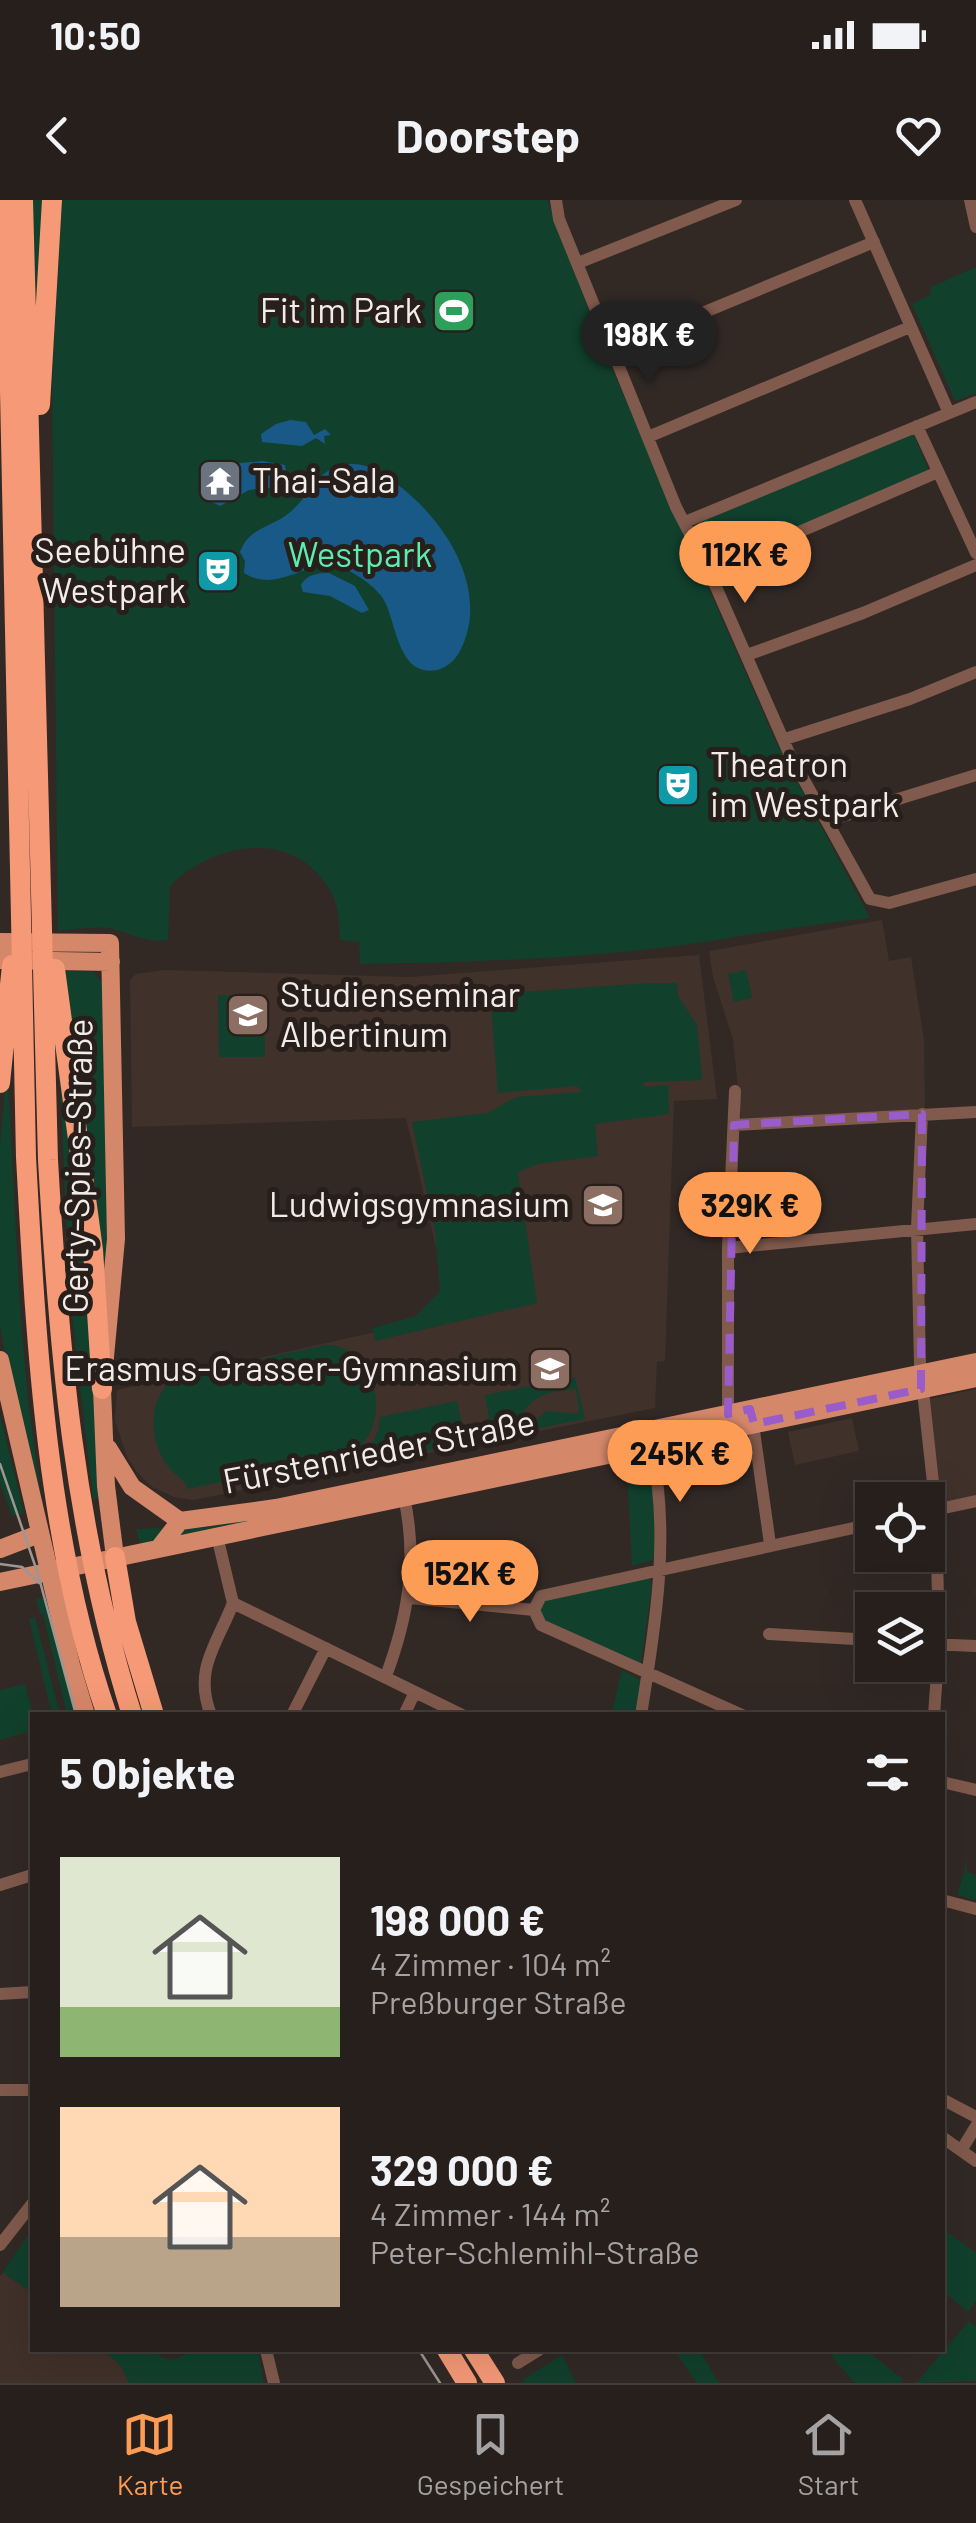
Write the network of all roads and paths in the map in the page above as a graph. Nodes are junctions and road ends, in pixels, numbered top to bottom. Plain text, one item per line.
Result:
1 (6, 200) edge
2 (23, 200) edge
3 (52, 200) edge
4 (556, 200) edge
5 (736, 200) edge
6 (855, 200) edge
7 (970, 200) edge
8 (976, 227) edge
9 (874, 242) junction
10 (578, 263) junction
11 (910, 327) junction
12 (612, 350) junction
13 (0, 392) edge
14 (976, 402) edge
15 (949, 414) junction
16 (917, 426) junction
17 (648, 436) junction
18 (10, 450) junction
19 (938, 472) junction
20 (685, 522) junction
21 (976, 553) edge
22 (34, 557) junction
23 (976, 566) edge
24 (708, 572) junction
25 (747, 655) junction
26 (976, 672) edge
27 (785, 739) junction
28 (976, 775) edge
29 (827, 821) junction
30 (41, 830) junction
31 (976, 878) edge
32 (20, 916) junction
33 (0, 942) edge
34 (90, 953) junction
35 (0, 960) edge
36 (0, 1083) edge
37 (735, 1091) dead end
38 (976, 1112) edge
39 (922, 1114) junction
40 (734, 1125) junction
41 (976, 1224) edge
42 (918, 1228) junction
43 (728, 1248) junction
44 (0, 1360) edge
45 (976, 1362) edge
46 (976, 1378) edge
47 (921, 1381) junction
48 (102, 1389) junction
49 (752, 1417) junction
50 (728, 1422) junction
51 (104, 1439) junction
52 (651, 1446) junction
53 (930, 1482) edge
54 (404, 1497) junction
55 (976, 1501) edge
56 (945, 1508) edge
57 (180, 1521) junction
58 (855, 1527) edge
59 (40, 1534) junction
60 (217, 1536) junction
61 (770, 1544) junction
62 (159, 1548) junction
63 (0, 1549) edge
64 (111, 1558) junction
65 (658, 1569) junction
66 (51, 1571) junction
67 (0, 1582) edge
68 (410, 1598) junction
69 (233, 1603) junction
70 (534, 1610) junction
71 (769, 1634) dead end
72 (855, 1639) edge
73 (945, 1645) edge
74 (976, 1646) edge
75 (326, 1648) junction
76 (648, 1675) junction
77 (386, 1676) junction
78 (934, 1682) edge
79 (415, 1692) junction
80 (85, 1712) edge
81 (106, 1712) edge
82 (131, 1712) edge
83 (153, 1712) edge
84 (210, 1712) edge
85 (294, 1712) edge
86 (405, 1712) edge
87 (456, 1712) edge
88 (642, 1712) edge
89 (735, 1712) edge
90 (934, 1712) edge
91 (30, 1764) edge
92 (0, 1772) edge
93 (945, 1783) edge
94 (976, 1790) edge
95 (30, 1876) edge
96 (0, 1885) edge
97 (945, 1901) edge
98 (976, 1909) edge
99 (30, 1992) edge
100 (0, 1994) edge
101 (0, 2090) edge
102 (30, 2090) edge
103 (945, 2101) edge
104 (976, 2116) edge
105 (976, 2126) edge
106 (945, 2139) edge
107 (962, 2150) junction
108 (976, 2161) edge
109 (30, 2207) edge
110 (0, 2245) edge
111 (266, 2352) edge
112 (447, 2352) edge
113 (475, 2352) edge
114 (536, 2352) edge
115 (518, 2363) dead end
116 (274, 2383) edge
117 (467, 2383) edge
118 (495, 2383) edge

1 - 18 highway
2 - 22 highway
3 - 22 highway
4 - 10 street
5 - 10 street
6 - 9 street
7 - 8 street
9 - 11 street
9 - 12 street
10 - 12 street
11 - 15 street
11 - 17 street
12 - 17 street
13 - 18 highway
14 - 15 street
15 - 16 street
16 - 19 street
16 - 20 street
17 - 20 street
18 - 32 highway
19 - 21 street
19 - 24 street
20 - 24 street
22 - 30 highway
23 - 25 street
24 - 25 street
25 - 27 street
26 - 27 street
27 - 29 street
28 - 29 street
29 - 31 street
30 - 48 highway
30 - 82 highway
32 - 36 highway
32 - 81 highway
33 - 34 main road
34 - 35 main road
34 - 48 main road, Gerty-Spies-Straße
37 - 40 street
38 - 39 street
39 - 40 street
39 - 42 street
40 - 43 street
41 - 42 street
42 - 43 street
42 - 47 street
43 - 50 street
44 - 59 main road
45 - 47 main road, Fürstenrieder Straße
46 - 47 main road, Fürstenrieder Straße
47 - 49 main road, Fürstenrieder Straße
47 - 53 street
48 - 51 main road, Gerty-Spies-Straße
49 - 50 main road, Fürstenrieder Straße
49 - 61 street
50 - 52 main road, Fürstenrieder Straße
50 - 57 main road, Fürstenrieder Straße
51 - 57 main road
51 - 64 main road, Gerty-Spies-Straße
52 - 54 main road, Fürstenrieder Straße
52 - 65 street
54 - 60 main road, Fürstenrieder Straße
54 - 68 street
55 - 56 street
57 - 62 main road, Fürstenrieder Straße
58 - 61 street
59 - 63 main road
59 - 66 main road
60 - 62 main road, Fürstenrieder Straße
60 - 69 street
61 - 65 street
62 - 64 main road, Fürstenrieder Straße
64 - 66 main road, Fürstenrieder Straße
64 - 83 highway
65 - 70 street
65 - 76 street
66 - 67 main road, Fürstenrieder Straße
66 - 80 main road
68 - 70 street
68 - 77 street
69 - 75 street
69 - 84 street
70 - 76 street
71 - 72 street
73 - 74 street
75 - 77 street
75 - 85 street
76 - 88 street
76 - 89 street
77 - 79 street
78 - 90 street
79 - 86 street
79 - 87 street
91 - 92 street
93 - 94 street
95 - 96 street
97 - 98 street
99 - 100 street
101 - 102 street
103 - 104 street
105 - 107 street
106 - 107 street
107 - 108 street
109 - 110 street
111 - 116 street
112 - 117 highway
113 - 118 highway
114 - 115 street

